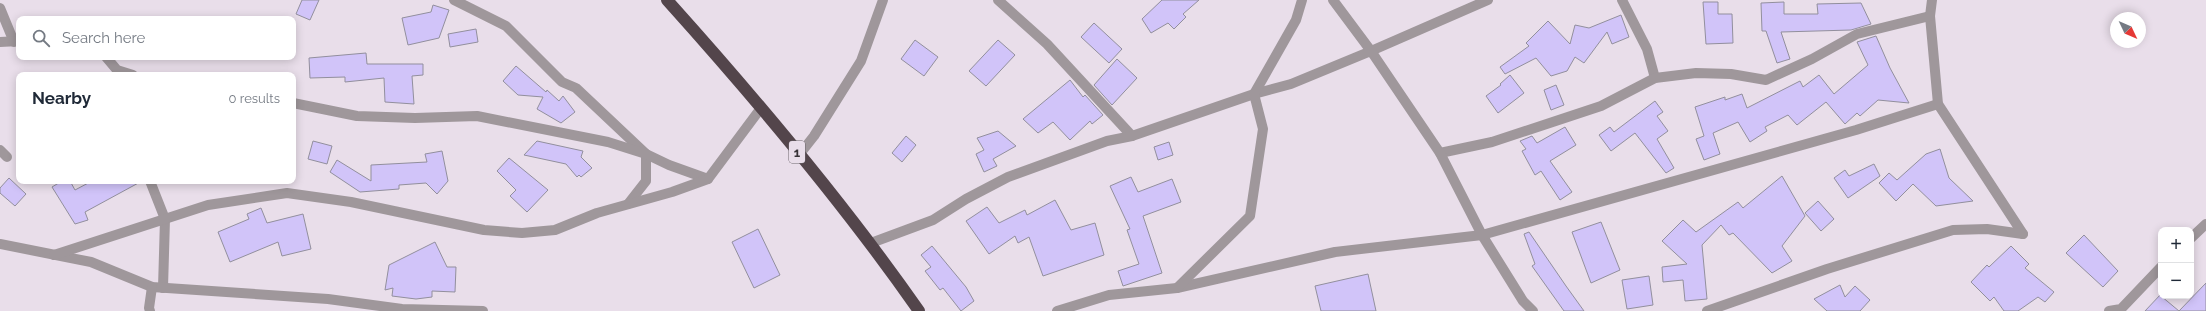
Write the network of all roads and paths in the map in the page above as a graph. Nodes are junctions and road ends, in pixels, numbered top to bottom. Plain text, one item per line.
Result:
1 (454, 0) edge
2 (667, 0) edge
3 (882, 0) edge
4 (998, 0) edge
5 (1302, 0) edge
6 (1332, 0) edge
7 (1488, 0) edge
8 (1622, 0) edge
9 (1932, 0) edge
10 (0, 8) edge
11 (1930, 16) junction
12 (16, 39) edge
13 (16, 41) edge
14 (0, 42) edge
15 (1371, 51) junction
16 (108, 60) edge
17 (118, 72) edge
18 (1655, 78) junction
19 (1254, 94) junction
20 (296, 104) edge
21 (1938, 104) junction
22 (761, 108) junction
23 (1132, 136) junction
24 (1440, 153) junction
25 (646, 154) junction
26 (799, 155) junction
27 (708, 179) junction
28 (151, 184) edge
29 (628, 204) junction
30 (164, 219) junction
31 (2206, 224) edge
32 (1482, 235) junction
33 (2194, 235) edge
34 (871, 242) junction
35 (0, 244) edge
36 (54, 255) junction
37 (2158, 270) edge
38 (152, 287) junction
39 (163, 288) junction
40 (1177, 288) junction
41 (2120, 310) edge
42 (150, 311) edge
43 (483, 311) edge
44 (920, 311) edge
45 (1057, 311) edge
46 (1532, 311) edge
47 (1707, 311) edge
48 (2109, 311) edge

1 - 25 street
2 - 22 highway, 1
3 - 26 street
4 - 23 street
5 - 19 street
6 - 15 street
7 - 15 street
8 - 18 street
9 - 11 street
10 - 12 street
11 - 18 street
11 - 21 street
13 - 14 street
15 - 19 street
15 - 24 street
16 - 17 street
18 - 24 street
19 - 23 street
19 - 40 street
20 - 25 street
21 - 32 street
21 - 47 street
22 - 26 highway, 1
22 - 27 street
23 - 34 street
24 - 32 street
25 - 27 street
25 - 29 street
26 - 34 highway, 1
27 - 29 street
28 - 30 street
29 - 30 street
30 - 36 street
30 - 39 street
31 - 33 street
32 - 40 street
32 - 46 street
34 - 44 highway, 1
35 - 36 street
36 - 38 street
37 - 41 street
38 - 39 street
38 - 42 street
39 - 43 street
40 - 45 street
41 - 48 street

